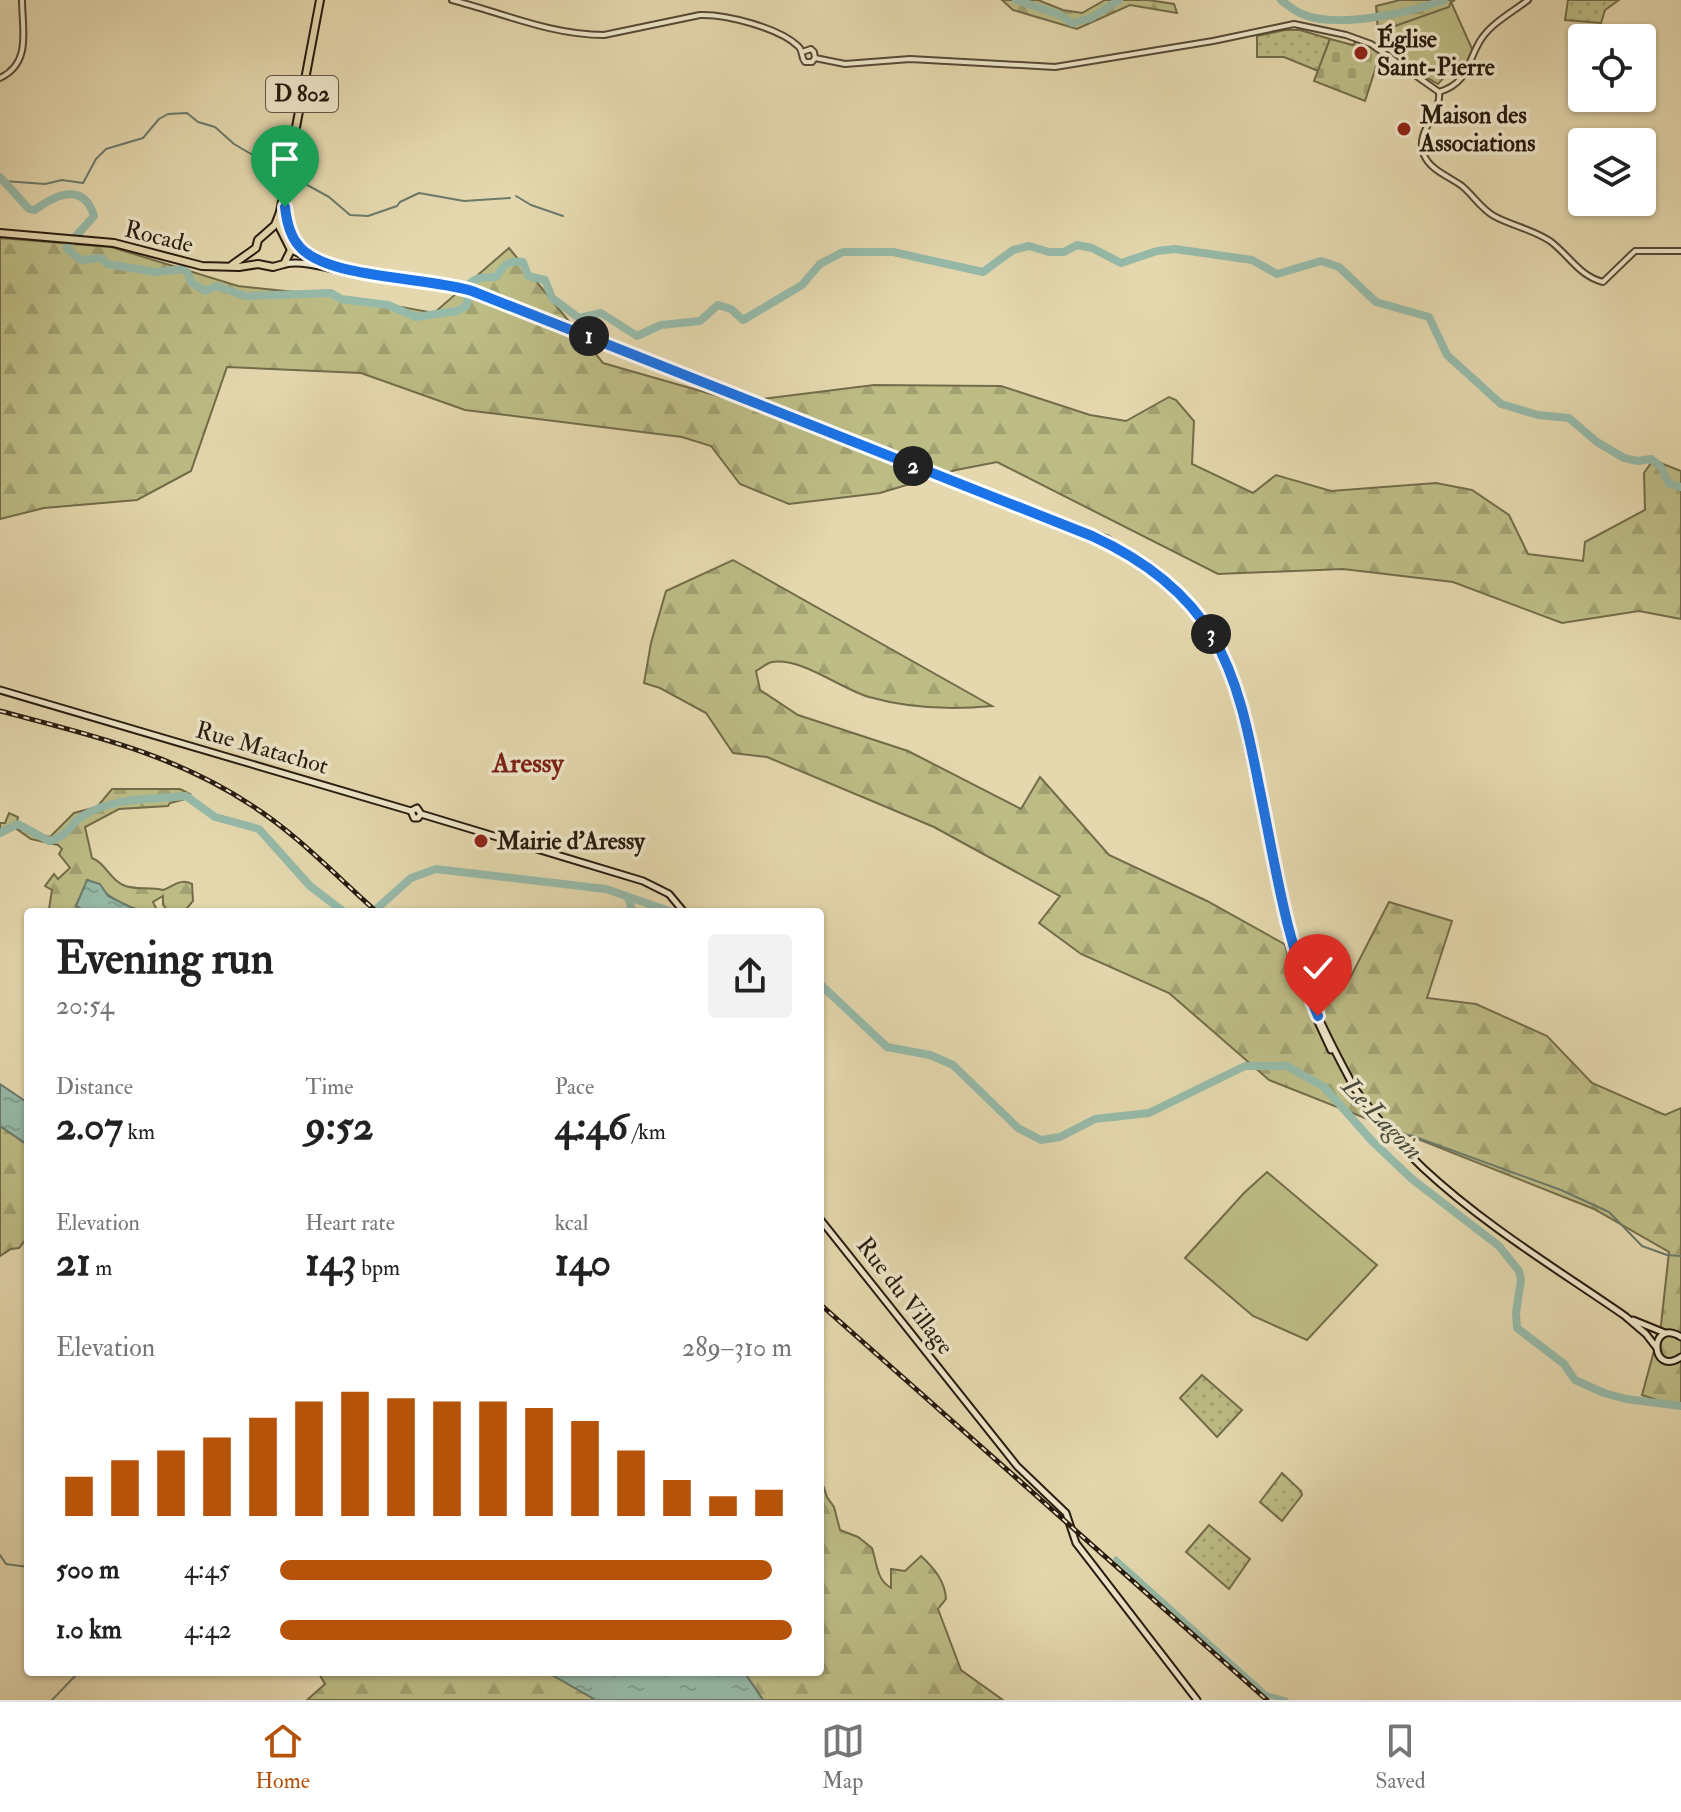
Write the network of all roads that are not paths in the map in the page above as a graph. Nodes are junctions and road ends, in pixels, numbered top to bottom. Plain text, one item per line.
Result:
1 (22, 0) edge
2 (320, 0) edge
3 (452, 0) edge
4 (1528, 0) edge
5 (802, 52) junction
6 (815, 58) junction
7 (0, 78) edge
8 (1439, 92) junction
9 (285, 187) junction
10 (280, 212) junction
11 (0, 233) edge
12 (269, 233) junction
13 (283, 235) junction
14 (256, 248) junction
15 (291, 250) junction
16 (1681, 251) edge
17 (263, 264) junction
18 (284, 264) junction
19 (229, 266) junction
20 (333, 266) junction
21 (368, 274) junction
22 (0, 690) edge
23 (681, 908) edge
24 (824, 1224) edge
25 (1625, 1316) junction
26 (1666, 1334) junction
27 (1681, 1337) edge
28 (1656, 1347) junction
29 (1679, 1360) edge
30 (1197, 1700) edge

1 - 7 street
2 - 9 main road, D 802
3 - 5 street
4 - 8 street
5 - 6 street
5 - 6 street
6 - 8 street
8 - 16 street
9 - 10 main road, D 802
9 - 20 main road
10 - 12 main road, D 802
10 - 13 main road, D 802
11 - 19 main road, Rocade
12 - 13 main road
12 - 14 main road
13 - 15 main road
14 - 17 main road
14 - 19 main road
15 - 18 main road
15 - 20 main road
17 - 18 main road
17 - 19 main road, Rocade
18 - 21 main road
20 - 21 main road
21 - 25 main road
22 - 23 main road, Rue Matachot
24 - 30 main road, Rue du Village
25 - 26 main road
25 - 28 main road
26 - 27 main road
26 - 28 main road
28 - 29 main road

